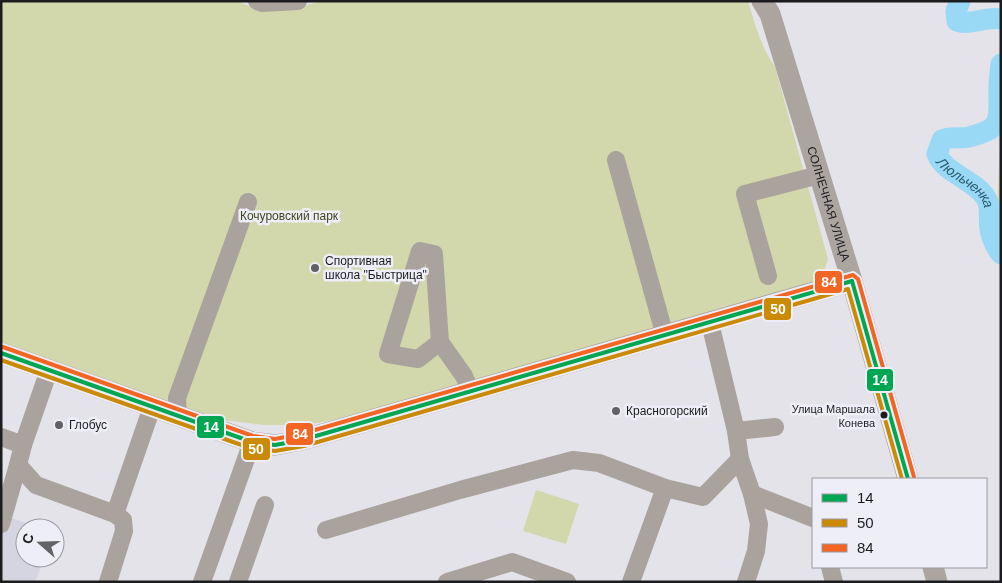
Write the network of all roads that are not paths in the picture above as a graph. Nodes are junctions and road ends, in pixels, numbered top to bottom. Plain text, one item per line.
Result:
1 (257, 1) edge
2 (298, 1) edge
3 (767, 6) edge
4 (616, 160) dead end
5 (819, 175) junction
6 (248, 202) dead end
7 (768, 276) dead end
8 (852, 281) junction
9 (710, 323) junction
10 (665, 336) junction
11 (440, 342) junction
12 (1, 353) edge
13 (49, 370) junction
14 (471, 392) junction
15 (152, 407) junction
16 (178, 416) junction
17 (775, 427) dead end
18 (736, 431) junction
19 (1, 437) edge
20 (252, 442) junction
21 (23, 445) junction
22 (740, 459) junction
23 (18, 465) junction
24 (908, 478) edge
25 (665, 488) junction
26 (752, 494) junction
27 (265, 505) dead end
28 (115, 514) junction
29 (812, 518) edge
30 (1, 524) edge
31 (326, 530) dead end
32 (830, 568) edge
33 (932, 568) edge
34 (108, 582) edge
35 (202, 582) edge
36 (238, 582) edge
37 (447, 582) edge
38 (566, 582) edge
39 (631, 582) edge
40 (746, 582) edge
41 (834, 582) edge
42 (937, 582) edge

1 - 2 street
3 - 5 main road, СОЛНЕЧНАЯ УЛИЦА
4 - 10 street
5 - 7 street
5 - 8 main road, СОЛНЕЧНАЯ УЛИЦА
6 - 16 street
8 - 9 main road
8 - 24 main road, СОЛНЕЧНАЯ УЛИЦА
9 - 10 main road
9 - 18 street
10 - 14 main road
11 - 11 street
11 - 14 street
12 - 13 main road
13 - 15 main road
13 - 21 street
14 - 20 main road
15 - 16 main road
15 - 28 street
16 - 20 main road
17 - 18 street
18 - 22 street
19 - 21 street
20 - 35 street
21 - 23 street
22 - 25 street
22 - 26 street
23 - 28 street
23 - 30 street
25 - 31 street
25 - 39 street
26 - 29 street
26 - 40 street
27 - 36 street
28 - 34 street
32 - 41 street
33 - 42 main road
37 - 38 street

